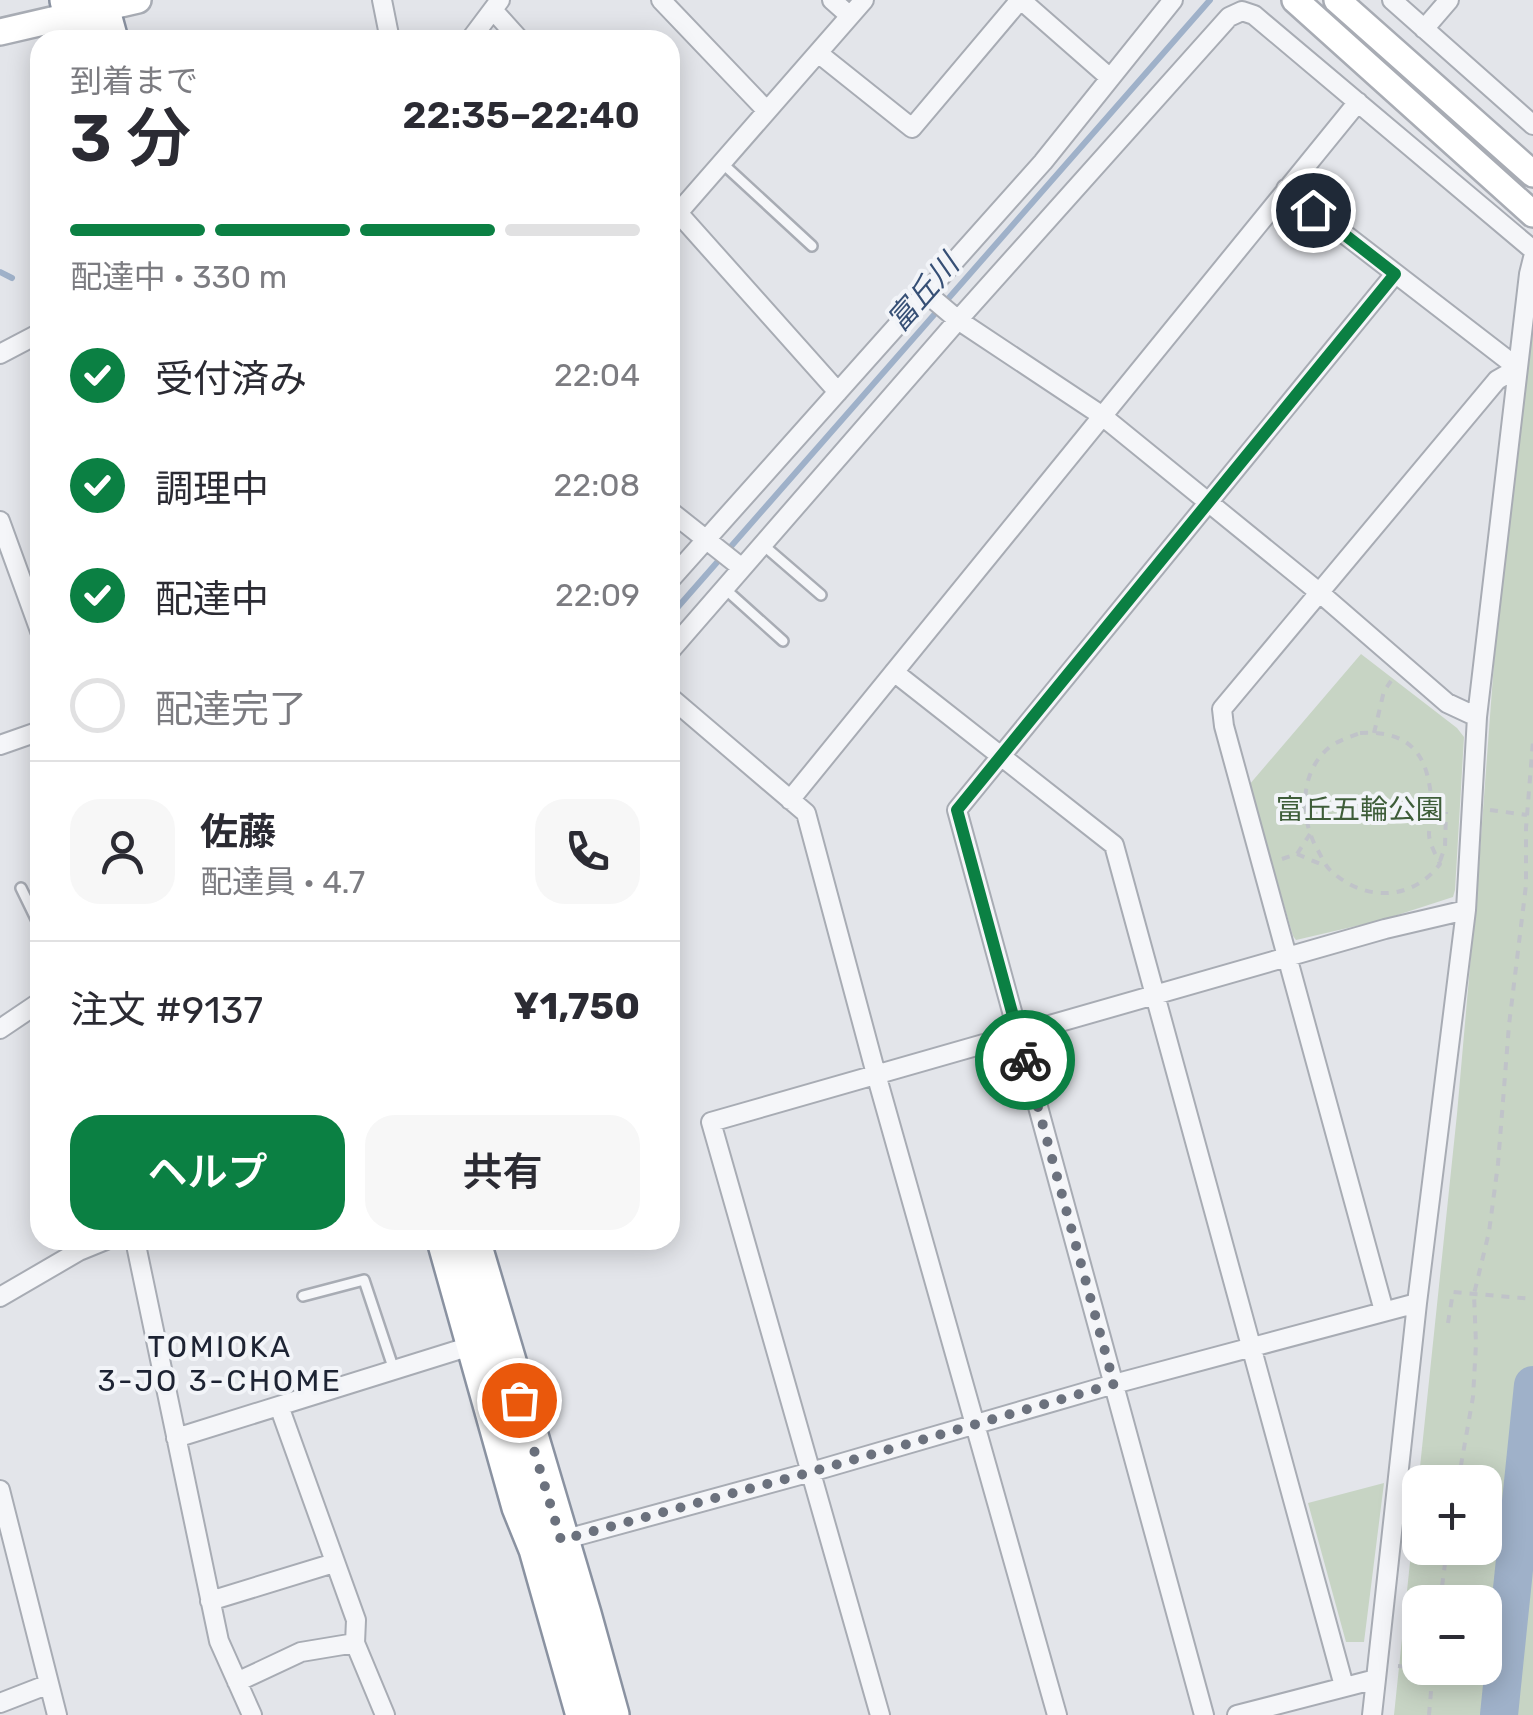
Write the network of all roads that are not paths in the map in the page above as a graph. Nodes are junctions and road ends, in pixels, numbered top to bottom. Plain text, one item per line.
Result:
1 (138, 0) edge
2 (382, 0) edge
3 (661, 0) edge
4 (832, 0) edge
5 (864, 0) edge
6 (1021, 0) edge
7 (1174, 0) edge
8 (1295, 0) edge
9 (1336, 0) edge
10 (1392, 0) edge
11 (1449, 0) edge
12 (496, 5) edge
13 (850, 16) junction
14 (89, 18) edge
15 (1424, 29) junction
16 (388, 30) edge
17 (477, 30) edge
18 (513, 30) edge
19 (0, 32) edge
20 (818, 52) junction
21 (1110, 78) junction
22 (1358, 102) junction
23 (767, 111) junction
24 (1533, 125) edge
25 (722, 163) junction
26 (1533, 174) edge
27 (1286, 189) junction
28 (680, 206) edge
29 (1533, 214) edge
30 (680, 221) edge
31 (812, 246) dead end
32 (1533, 250) edge
33 (1533, 258) edge
34 (1395, 274) junction
35 (929, 296) junction
36 (956, 317) junction
37 (30, 338) edge
38 (0, 354) edge
39 (1518, 368) junction
40 (838, 392) junction
41 (1101, 415) junction
42 (1209, 503) junction
43 (680, 519) edge
44 (0, 521) edge
45 (711, 544) junction
46 (762, 544) junction
47 (738, 566) junction
48 (680, 571) edge
49 (724, 588) junction
50 (1320, 594) junction
51 (821, 595) dead end
52 (30, 604) edge
53 (680, 639) edge
54 (782, 641) dead end
55 (894, 672) junction
56 (680, 706) edge
57 (1478, 717) junction
58 (30, 734) edge
59 (0, 744) edge
60 (1000, 757) junction
61 (790, 800) junction
62 (22, 888) dead end
63 (30, 905) edge
64 (1466, 910) junction
65 (1287, 958) junction
66 (1155, 995) junction
67 (30, 1009) edge
68 (0, 1029) edge
69 (1018, 1034) junction
70 (876, 1074) junction
71 (81, 1250) edge
72 (137, 1250) edge
73 (448, 1250) edge
74 (475, 1250) edge
75 (303, 1296) dead end
76 (0, 1297) edge
77 (1417, 1303) junction
78 (1384, 1311) junction
79 (474, 1345) junction
80 (1251, 1347) junction
81 (394, 1370) junction
82 (1114, 1384) junction
83 (278, 1406) junction
84 (975, 1423) junction
85 (176, 1438) junction
86 (811, 1472) junction
87 (0, 1490) edge
88 (549, 1545) junction
89 (334, 1563) junction
90 (210, 1600) junction
91 (355, 1643) junction
92 (1376, 1679) junction
93 (237, 1682) junction
94 (49, 1684) junction
95 (1344, 1686) junction
96 (0, 1703) edge
97 (57, 1715) edge
98 (252, 1715) edge
99 (384, 1715) edge
100 (584, 1715) edge
101 (610, 1715) edge
102 (880, 1715) edge
103 (1056, 1715) edge
104 (1204, 1715) edge
105 (1237, 1715) edge
106 (1372, 1715) edge

1 - 14 street
2 - 16 street
3 - 23 street
4 - 13 street
5 - 13 street
6 - 20 street
6 - 21 street
7 - 21 street
8 - 29 street
9 - 26 street
10 - 15 street
11 - 15 street
12 - 17 street
12 - 18 street
13 - 20 street
14 - 19 street
15 - 24 street
20 - 23 street
21 - 35 street
22 - 27 street
22 - 32 street
22 - 36 street
23 - 25 street
25 - 28 street
25 - 31 lane
27 - 34 street
27 - 41 street
30 - 40 street
33 - 39 street
34 - 39 street
34 - 42 street
35 - 36 street
35 - 40 street
36 - 41 street
36 - 46 street
37 - 38 street
39 - 50 street
39 - 57 street
40 - 45 street
41 - 42 street
41 - 55 street
42 - 50 street
42 - 60 street
43 - 45 street
44 - 52 street
45 - 47 street
45 - 48 street
46 - 47 street
46 - 51 lane
47 - 49 street
49 - 53 street
49 - 54 lane
50 - 57 street
50 - 65 street
55 - 60 street
55 - 61 street
56 - 61 street
57 - 64 street
58 - 59 street
60 - 66 street
60 - 69 street
61 - 70 street
62 - 63 lane
64 - 65 street
64 - 77 street
65 - 66 street
65 - 78 street
66 - 69 street
66 - 80 street
67 - 68 street
69 - 70 street
69 - 82 street
70 - 84 street
70 - 86 street
71 - 76 street
72 - 85 street
73 - 79 highway
74 - 88 highway
75 - 81 lane
77 - 78 street
77 - 92 street
78 - 80 street
79 - 81 street
79 - 88 highway
80 - 82 street
80 - 95 street
81 - 83 street
82 - 84 street
82 - 104 street
83 - 85 street
83 - 89 street
84 - 86 street
84 - 103 street
85 - 90 street
86 - 88 street
86 - 102 street
87 - 94 street
88 - 100 highway
88 - 101 highway
89 - 90 street
89 - 91 street
90 - 93 street
91 - 93 street
91 - 99 street
92 - 95 street
92 - 106 street
93 - 98 street
94 - 96 street
94 - 97 street
95 - 105 street

